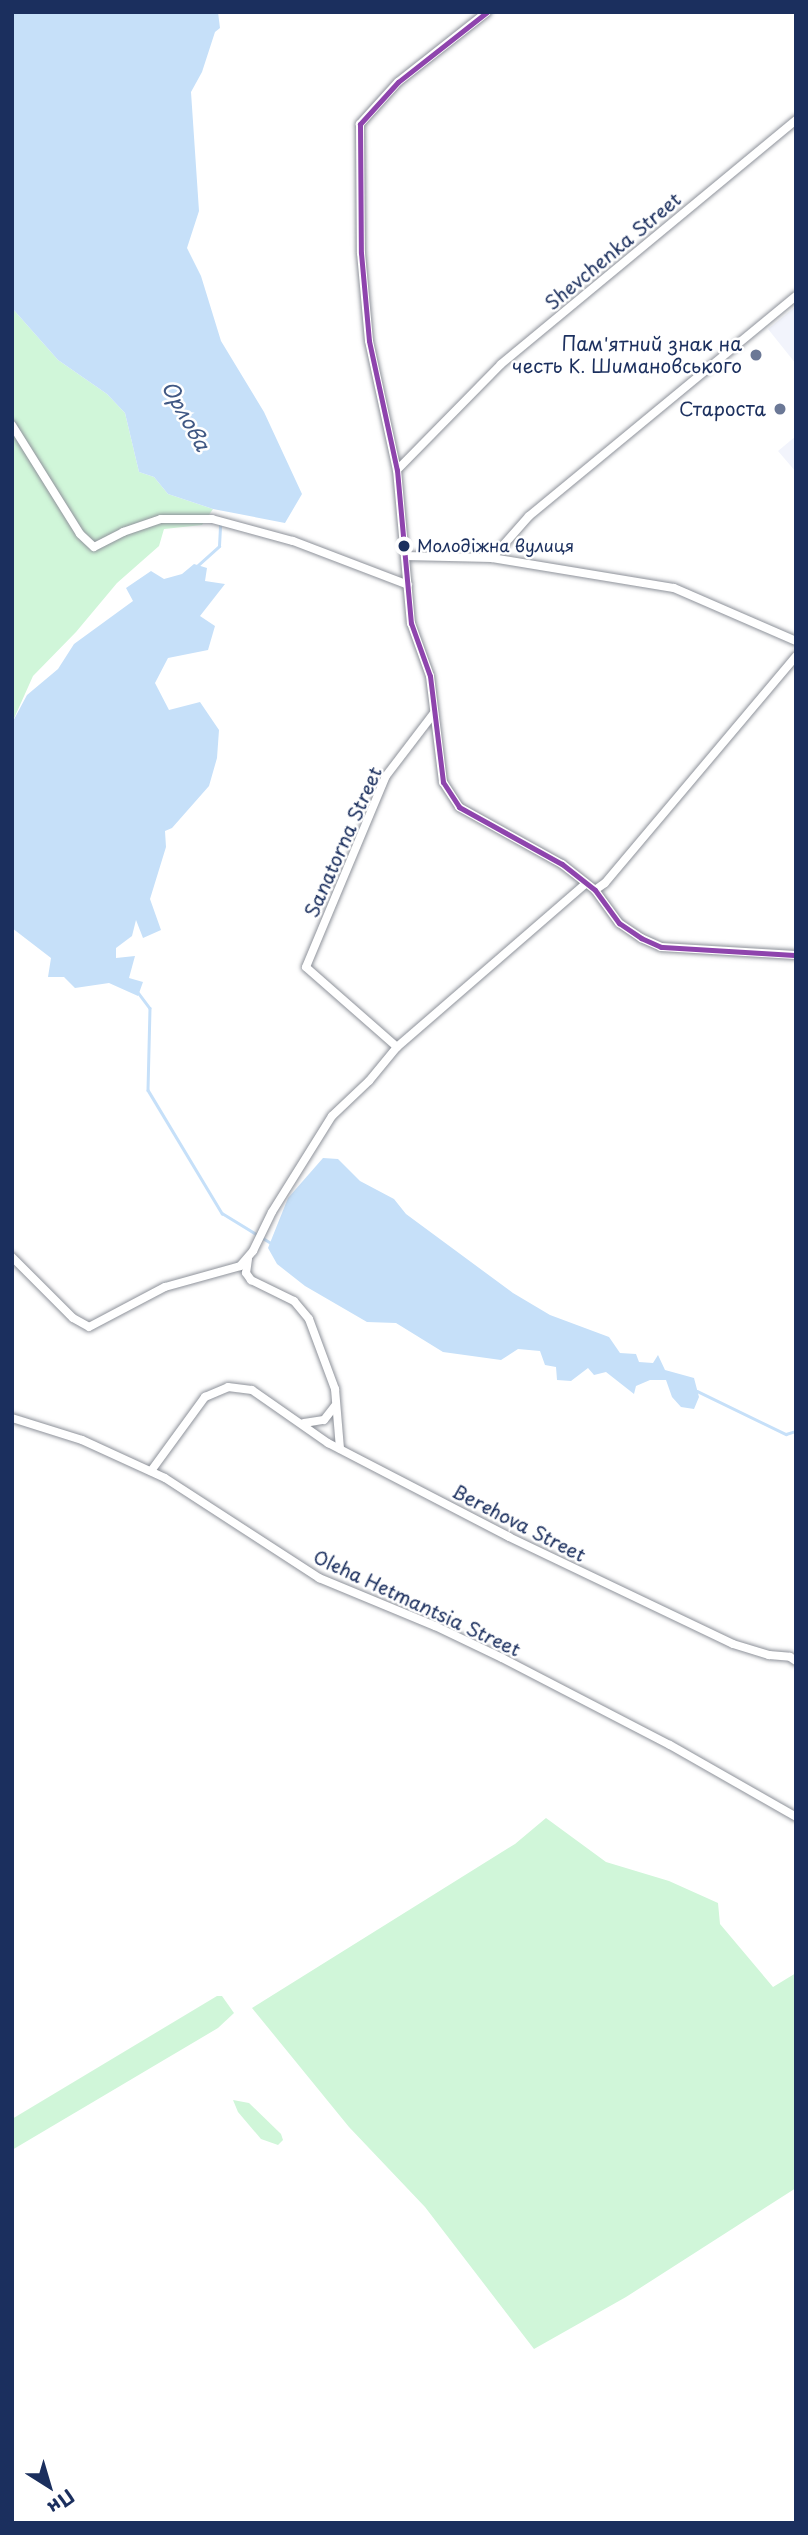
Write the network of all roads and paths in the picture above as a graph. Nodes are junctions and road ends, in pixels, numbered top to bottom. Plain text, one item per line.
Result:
1 (487, 12) edge
2 (796, 120) edge
3 (796, 296) edge
4 (12, 425) edge
5 (397, 470) junction
6 (405, 556) junction
7 (492, 558) junction
8 (408, 585) junction
9 (796, 640) edge
10 (796, 656) edge
11 (434, 713) junction
12 (586, 883) junction
13 (595, 890) junction
14 (796, 955) edge
15 (397, 1047) junction
16 (12, 1257) edge
17 (248, 1259) junction
18 (336, 1405) junction
19 (12, 1418) edge
20 (302, 1422) junction
21 (340, 1450) junction
22 (151, 1471) junction
23 (796, 1661) edge
24 (796, 1817) edge

1 - 5 street
2 - 5 street, Shevchenka Street
3 - 7 street
4 - 8 street
5 - 6 street
6 - 7 street
6 - 8 street
7 - 9 street
8 - 11 street
10 - 13 street
11 - 12 street
11 - 15 street, Sanatorna Street
12 - 13 street
12 - 15 street
13 - 14 street
15 - 17 street
16 - 17 street
17 - 18 street
18 - 20 street
18 - 21 street
19 - 22 street, Oleha Hetmantsia Street
20 - 21 street, Berehova Street
20 - 22 street, Berehova Street
21 - 23 street, Berehova Street
22 - 24 street, Oleha Hetmantsia Street

